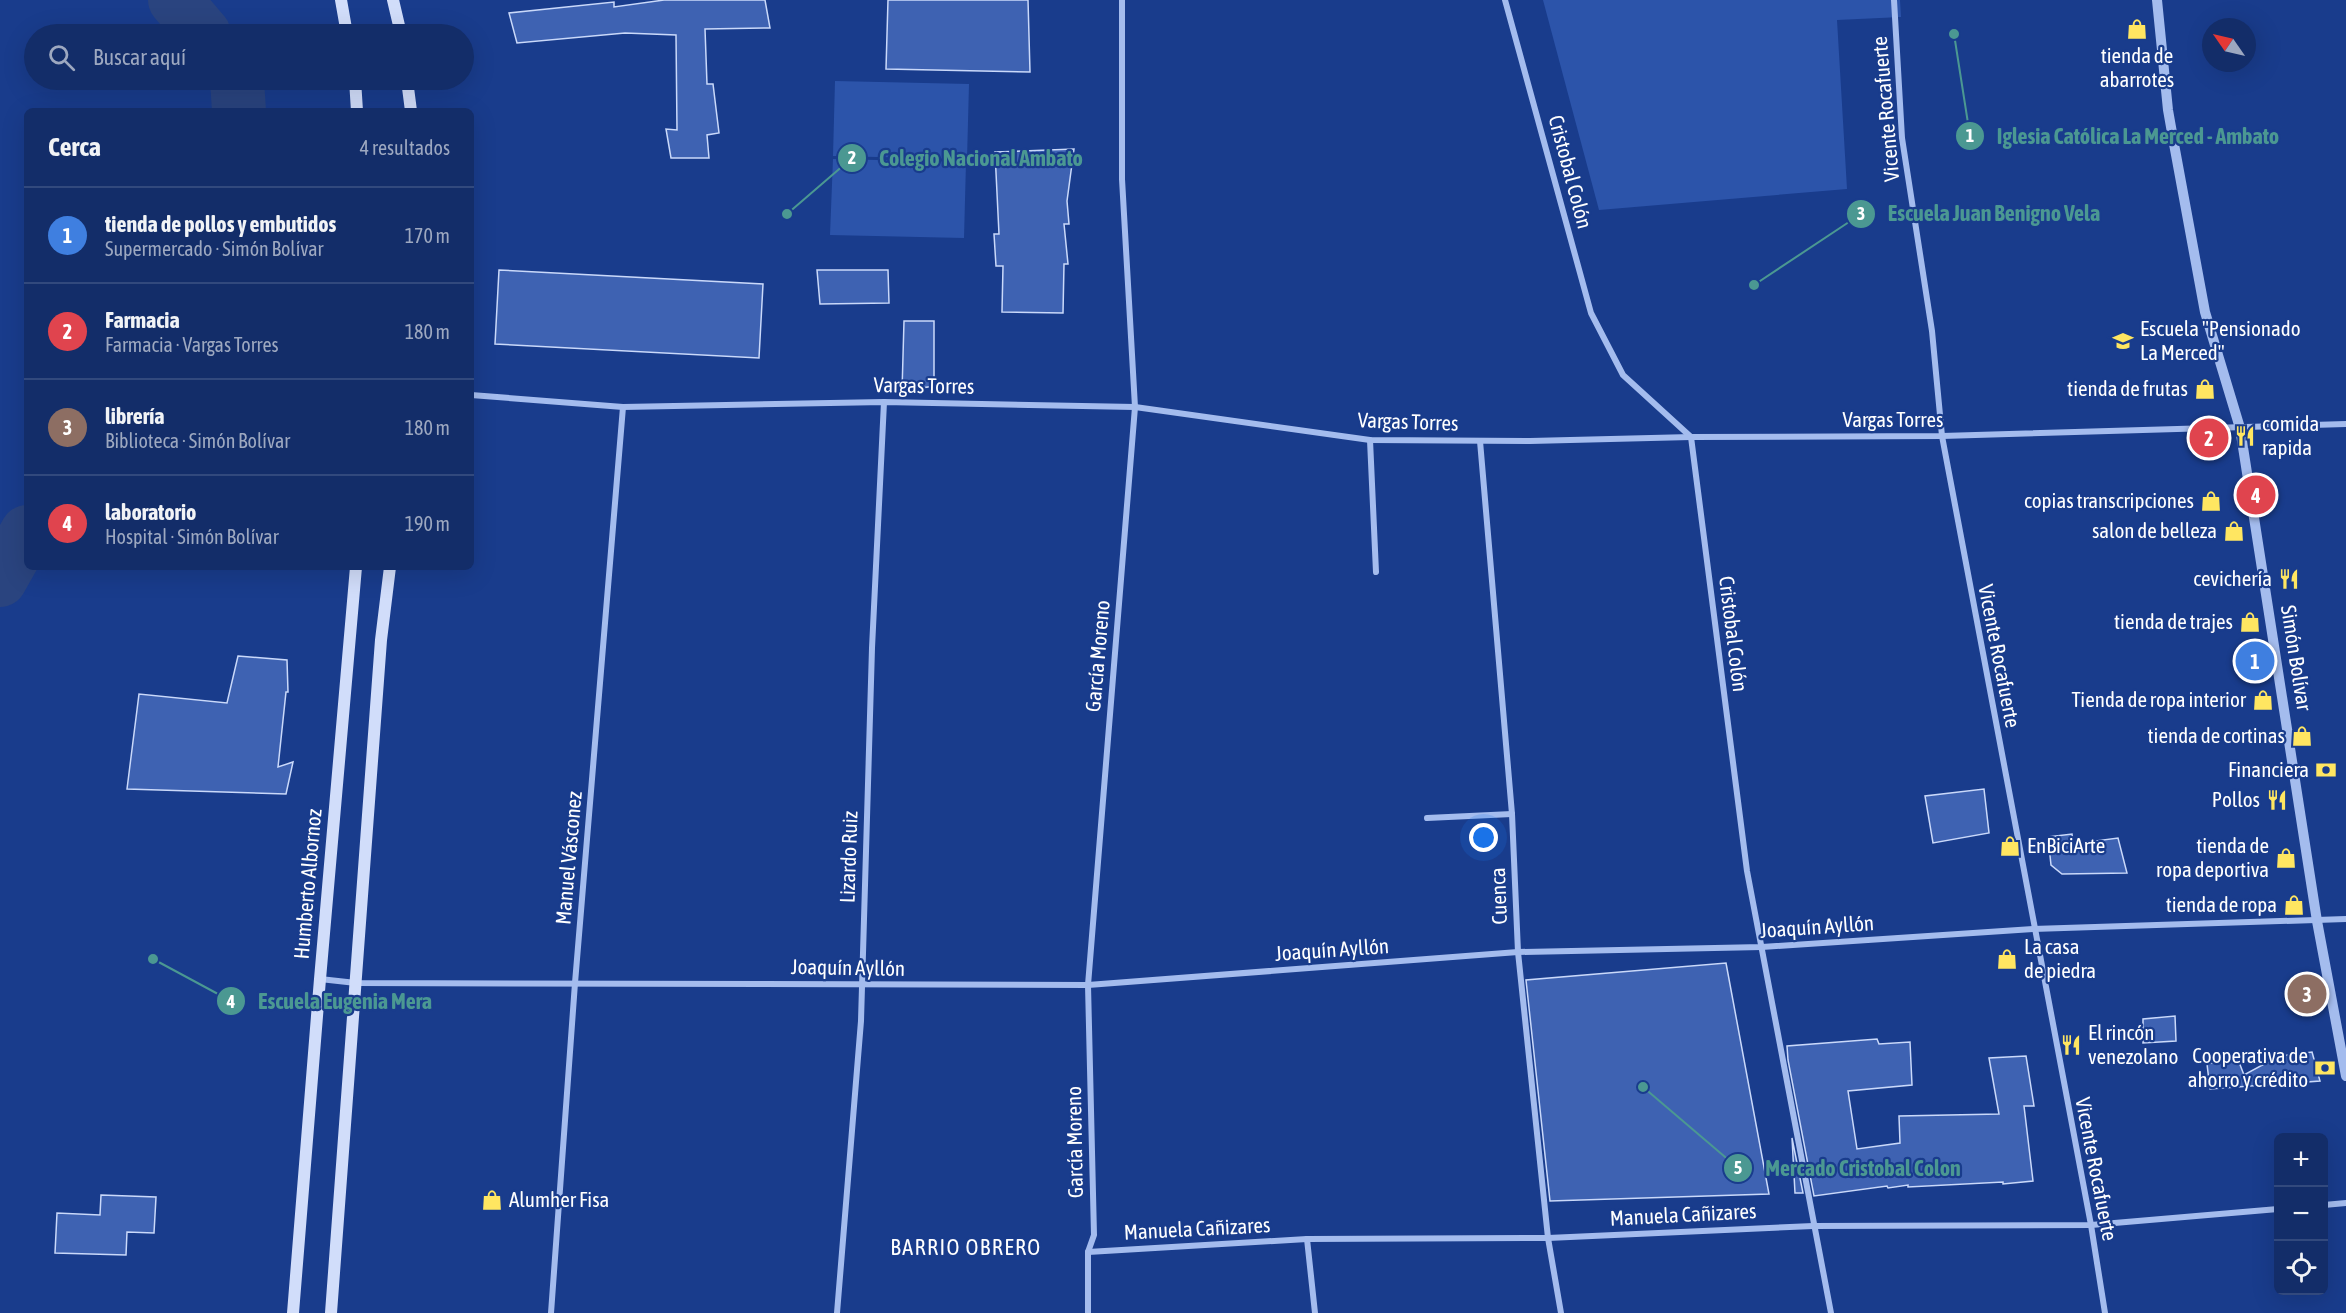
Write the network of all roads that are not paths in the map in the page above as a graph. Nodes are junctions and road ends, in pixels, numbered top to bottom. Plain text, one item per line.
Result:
1 (341, 0) edge
2 (393, 0) edge
3 (1122, 0) edge
4 (1505, 0) edge
5 (1894, 0) edge
6 (2157, 0) edge
7 (345, 24) edge
8 (399, 24) edge
9 (356, 90) edge
10 (408, 90) edge
11 (357, 108) edge
12 (411, 108) edge
13 (474, 395) edge
14 (884, 402) junction
15 (623, 407) junction
16 (1135, 407) junction
17 (2346, 424) edge
18 (2240, 428) junction
19 (1942, 436) junction
20 (1691, 437) junction
21 (1370, 440) junction
22 (1480, 441) junction
23 (356, 570) edge
24 (390, 570) edge
25 (1376, 572) dead end
26 (1512, 814) junction
27 (1427, 818) dead end
28 (2346, 919) edge
29 (2316, 921) junction
30 (2033, 929) junction
31 (1762, 947) junction
32 (1518, 952) junction
33 (320, 979) junction
34 (356, 983) junction
35 (575, 983) junction
36 (862, 985) junction
37 (1088, 986) junction
38 (2346, 1076) edge
39 (2346, 1203) edge
40 (2328, 1205) edge
41 (2274, 1209) edge
42 (2091, 1225) junction
43 (1813, 1226) junction
44 (1548, 1238) junction
45 (1307, 1239) junction
46 (1089, 1252) junction
47 (293, 1313) edge
48 (332, 1313) edge
49 (551, 1313) edge
50 (837, 1313) edge
51 (1088, 1313) edge
52 (1315, 1313) edge
53 (1561, 1313) edge
54 (1831, 1313) edge
55 (2105, 1313) edge

1 - 7 main road
2 - 8 main road
3 - 16 street, García Moreno
4 - 20 street, Cristobal Colón
5 - 19 street, Vicente Rocafuerte
6 - 18 street, Simón Bolívar
9 - 11 main road
10 - 12 main road
13 - 15 street, Vargas Torres
14 - 15 street, Vargas Torres
14 - 16 street, Vargas Torres
14 - 36 street, Lizardo Ruiz
15 - 35 street, Manuel Vásconez
16 - 21 street, Vargas Torres
16 - 37 street, García Moreno
17 - 18 street, Vargas Torres
18 - 19 street, Vargas Torres
18 - 29 street, Simón Bolívar
19 - 20 street, Vargas Torres
19 - 30 street, Vicente Rocafuerte
20 - 22 street, Vargas Torres
20 - 31 street, Cristobal Colón
21 - 22 street, Vargas Torres
21 - 25 street
22 - 26 street, Cuenca
23 - 33 main road, Humberto Albornoz
24 - 34 main road
26 - 27 street
26 - 32 street, Cuenca
28 - 29 street, Joaquín Ayllón
29 - 30 street, Joaquín Ayllón
29 - 38 street, Simón Bolívar
30 - 31 street, Joaquín Ayllón
30 - 42 street, Vicente Rocafuerte
31 - 32 street, Joaquín Ayllón
31 - 43 street, Cristobal Colón
32 - 37 street, Joaquín Ayllón
32 - 44 street, Cuenca
33 - 34 street, Joaquín Ayllón
33 - 47 main road, Humberto Albornoz
34 - 35 street, Joaquín Ayllón
34 - 48 main road
35 - 36 street, Joaquín Ayllón
35 - 49 street, Manuel Vásconez
36 - 37 street, Joaquín Ayllón
36 - 50 street, Lizardo Ruiz
37 - 46 street, García Moreno
39 - 40 street
41 - 42 street, Manuela Cañizares
42 - 43 street, Manuela Cañizares
42 - 55 street, Vicente Rocafuerte
43 - 44 street, Manuela Cañizares
43 - 54 street, Cristobal Colón
44 - 45 street, Manuela Cañizares
44 - 53 street, Cuenca
45 - 46 street, Manuela Cañizares
45 - 52 street
46 - 51 street, García Moreno

